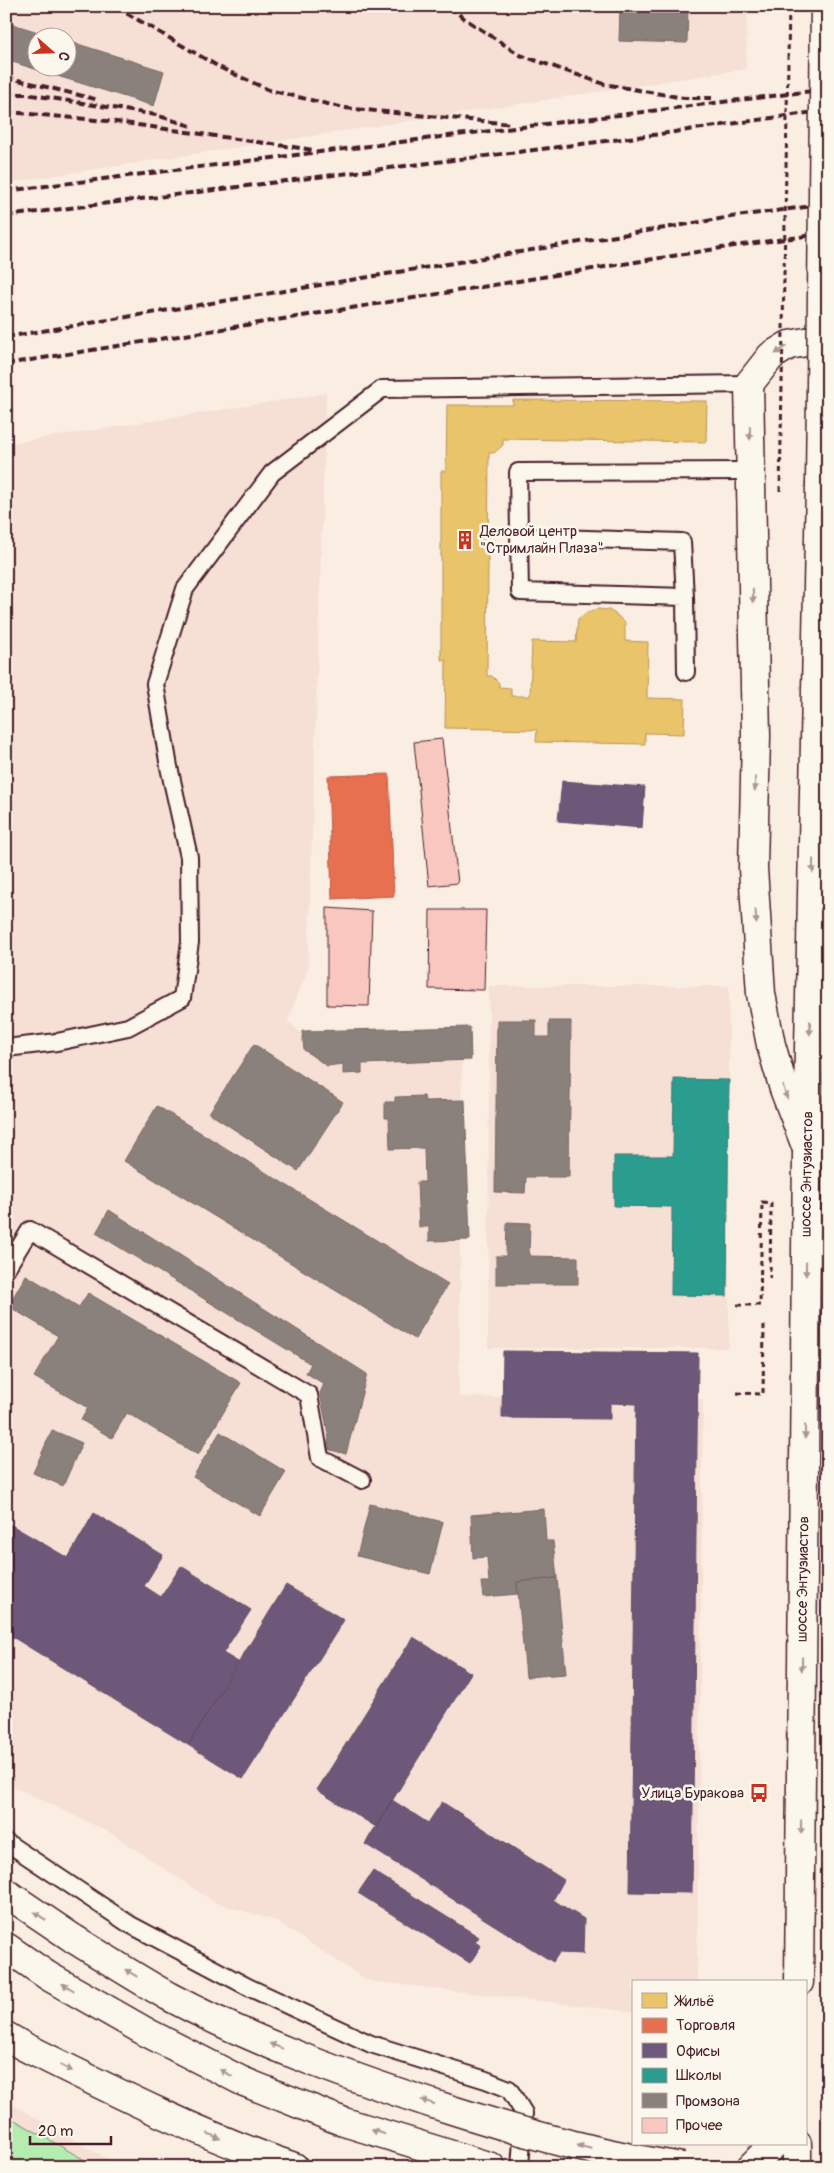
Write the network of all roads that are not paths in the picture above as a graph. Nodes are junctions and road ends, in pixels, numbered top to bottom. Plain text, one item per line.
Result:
1 (825, 6) edge
2 (828, 338) edge
3 (749, 384) junction
4 (750, 471) junction
5 (524, 537) dead end
6 (685, 597) junction
7 (686, 672) dead end
8 (6, 1048) edge
9 (807, 1150) junction
10 (6, 1269) edge
11 (362, 1480) dead end
12 (6, 1842) edge
13 (6, 1893) edge
14 (6, 1947) edge
15 (799, 1980) edge
16 (15, 2041) edge
17 (772, 2146) edge
18 (797, 2146) edge
19 (294, 2167) edge
20 (491, 2167) edge
21 (520, 2167) edge
22 (683, 2167) edge
23 (751, 2167) edge
24 (797, 2167) edge

1 -> 9 main road, шоссе Энтузиастов, bridge
2 -> 3 main road
3 -> 4 main road
3 - 8 lane
4 - 6 lane
4 -> 9 main road
5 - 6 lane
6 - 7 lane
9 -> 15 main road, шоссе Энтузиастов
10 - 11 lane
12 - 21 lane
22 -> 13 main road, bridge
20 -> 14 main road
16 -> 19 main road
17 - 23 main road
18 - 24 main road

